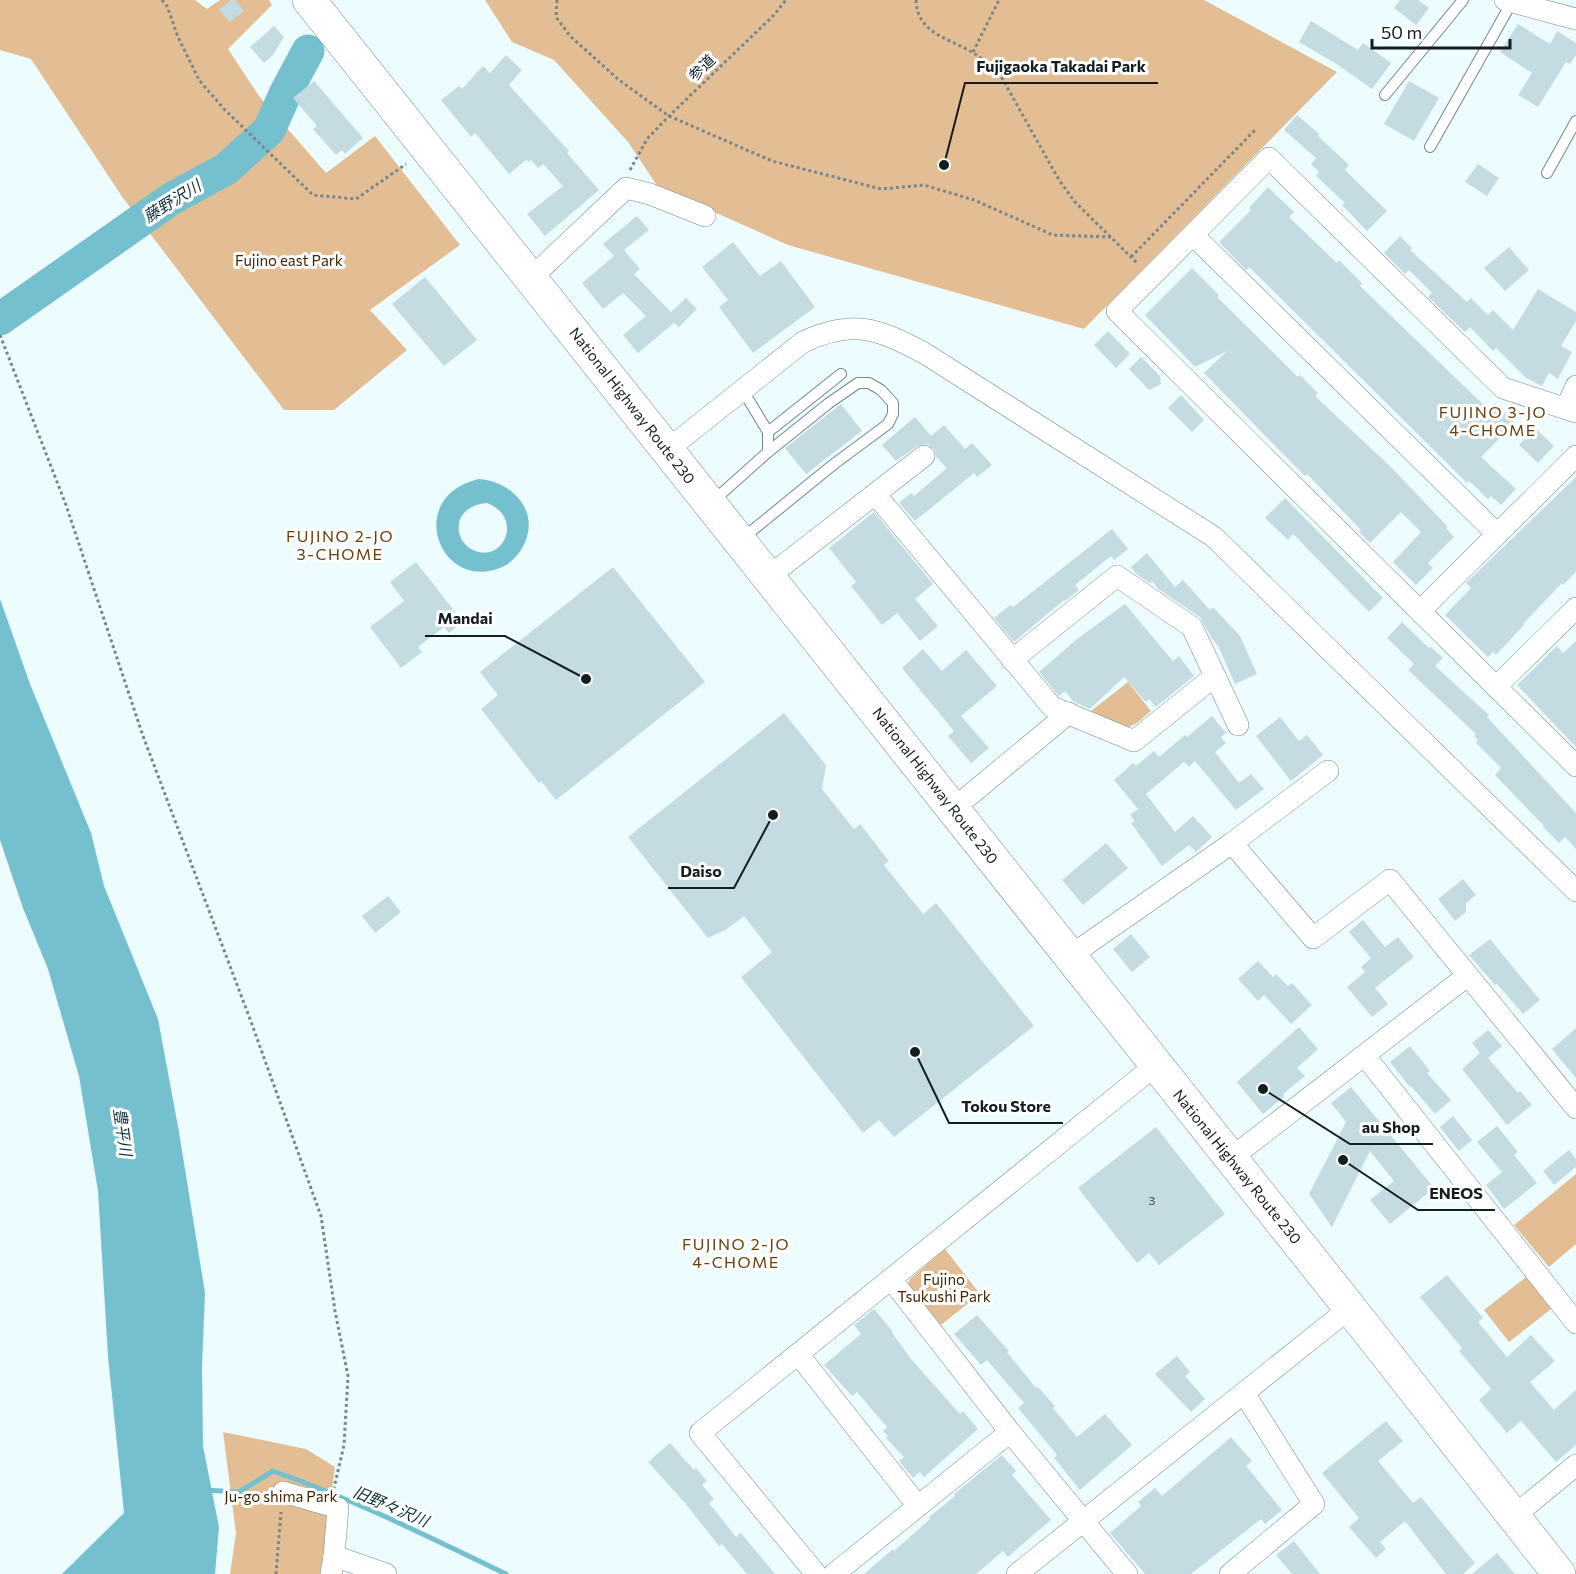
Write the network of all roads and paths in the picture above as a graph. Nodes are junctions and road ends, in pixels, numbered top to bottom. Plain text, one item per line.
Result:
1 (162, 0) edge
2 (309, 0) edge
3 (557, 0) edge
4 (786, 0) edge
5 (916, 0) edge
6 (999, 0) edge
7 (1463, 0) edge
8 (1522, 2) edge
9 (1576, 19) edge
10 (973, 52) junction
11 (1385, 95) dead end
12 (669, 116) junction
13 (1576, 121) edge
14 (1255, 130) dead end
15 (1430, 147) dead end
16 (428, 148) junction
17 (1547, 173) dead end
18 (626, 177) dead end
19 (705, 216) dead end
20 (1194, 235) junction
21 (1111, 237) junction
22 (1131, 257) junction
23 (1151, 277) junction
24 (531, 278) junction
25 (0, 335) edge
26 (841, 374) dead end
27 (1576, 386) edge
28 (742, 389) junction
29 (1571, 410) edge
30 (768, 432) junction
31 (667, 450) junction
32 (768, 452) junction
33 (924, 456) dead end
34 (1576, 456) edge
35 (876, 495) junction
36 (710, 504) junction
37 (1497, 534) junction
38 (739, 541) junction
39 (768, 577) junction
40 (1576, 608) edge
41 (1420, 611) junction
42 (1012, 660) junction
43 (1215, 676) junction
44 (1497, 687) junction
45 (1069, 713) junction
46 (1238, 725) dead end
47 (1575, 764) edge
48 (1328, 771) dead end
49 (953, 809) junction
50 (1232, 843) junction
51 (1576, 891) edge
52 (1070, 956) junction
53 (1467, 976) junction
54 (1365, 1056) junction
55 (1156, 1065) junction
56 (1576, 1108) edge
57 (1232, 1158) junction
58 (891, 1279) junction
59 (1350, 1308) junction
60 (1576, 1323) edge
61 (798, 1354) junction
62 (1244, 1393) junction
63 (1010, 1432) junction
64 (1576, 1465) edge
65 (283, 1492) joint
66 (333, 1492) dead end
67 (918, 1506) junction
68 (1514, 1516) junction
69 (1083, 1520) junction
70 (332, 1565) edge
71 (1550, 1571) edge
72 (276, 1574) edge
73 (386, 1574) edge
74 (816, 1574) edge
75 (834, 1574) edge
76 (1017, 1574) edge
77 (1127, 1574) edge
78 (1230, 1574) edge

1 - 16 path
2 - 16 highway, National Highway Route 230
3 - 12 path
4 - 12 path, 参道
5 - 10 path
6 - 10 path
7 - 11 lane
8 - 9 street
8 - 15 lane
10 - 21 path
12 - 18 path, 参道
12 - 21 path
13 - 17 lane
14 - 22 path
16 - 24 highway, National Highway Route 230
19 - 24 street
20 - 23 street
20 - 29 street
20 - 37 street
21 - 22 path
22 - 23 path
23 - 41 street
24 - 31 highway, National Highway Route 230
25 - 66 path
26 - 30 lane
27 - 29 street
28 - 30 lane
28 - 31 street
28 - 51 street
30 - 32 lane
31 - 36 highway, National Highway Route 230
32 - 36 lane
32 - 38 lane
33 - 35 street
34 - 37 street
35 - 39 street
35 - 42 street
36 - 38 highway, National Highway Route 230
37 - 41 street
38 - 39 highway, National Highway Route 230
39 - 49 highway, National Highway Route 230
40 - 44 street
41 - 44 street
42 - 43 street
42 - 45 street
43 - 45 street
43 - 46 street
44 - 47 street
45 - 49 street
48 - 50 street
49 - 52 highway, National Highway Route 230
50 - 52 street
50 - 53 street
52 - 55 highway, National Highway Route 230
53 - 54 street
53 - 56 street
54 - 57 street
54 - 60 street
55 - 57 highway, National Highway Route 230
55 - 58 street
57 - 59 highway, National Highway Route 230
58 - 61 street
58 - 63 street
59 - 62 street
59 - 68 highway, National Highway Route 230
61 - 67 street
61 - 74 street
62 - 69 street
62 - 78 street
63 - 67 street
63 - 69 street
64 - 68 street
65 - 70 street
65 - 72 path
67 - 75 street
68 - 71 highway, National Highway Route 230
69 - 76 street
69 - 77 street
70 - 73 street

